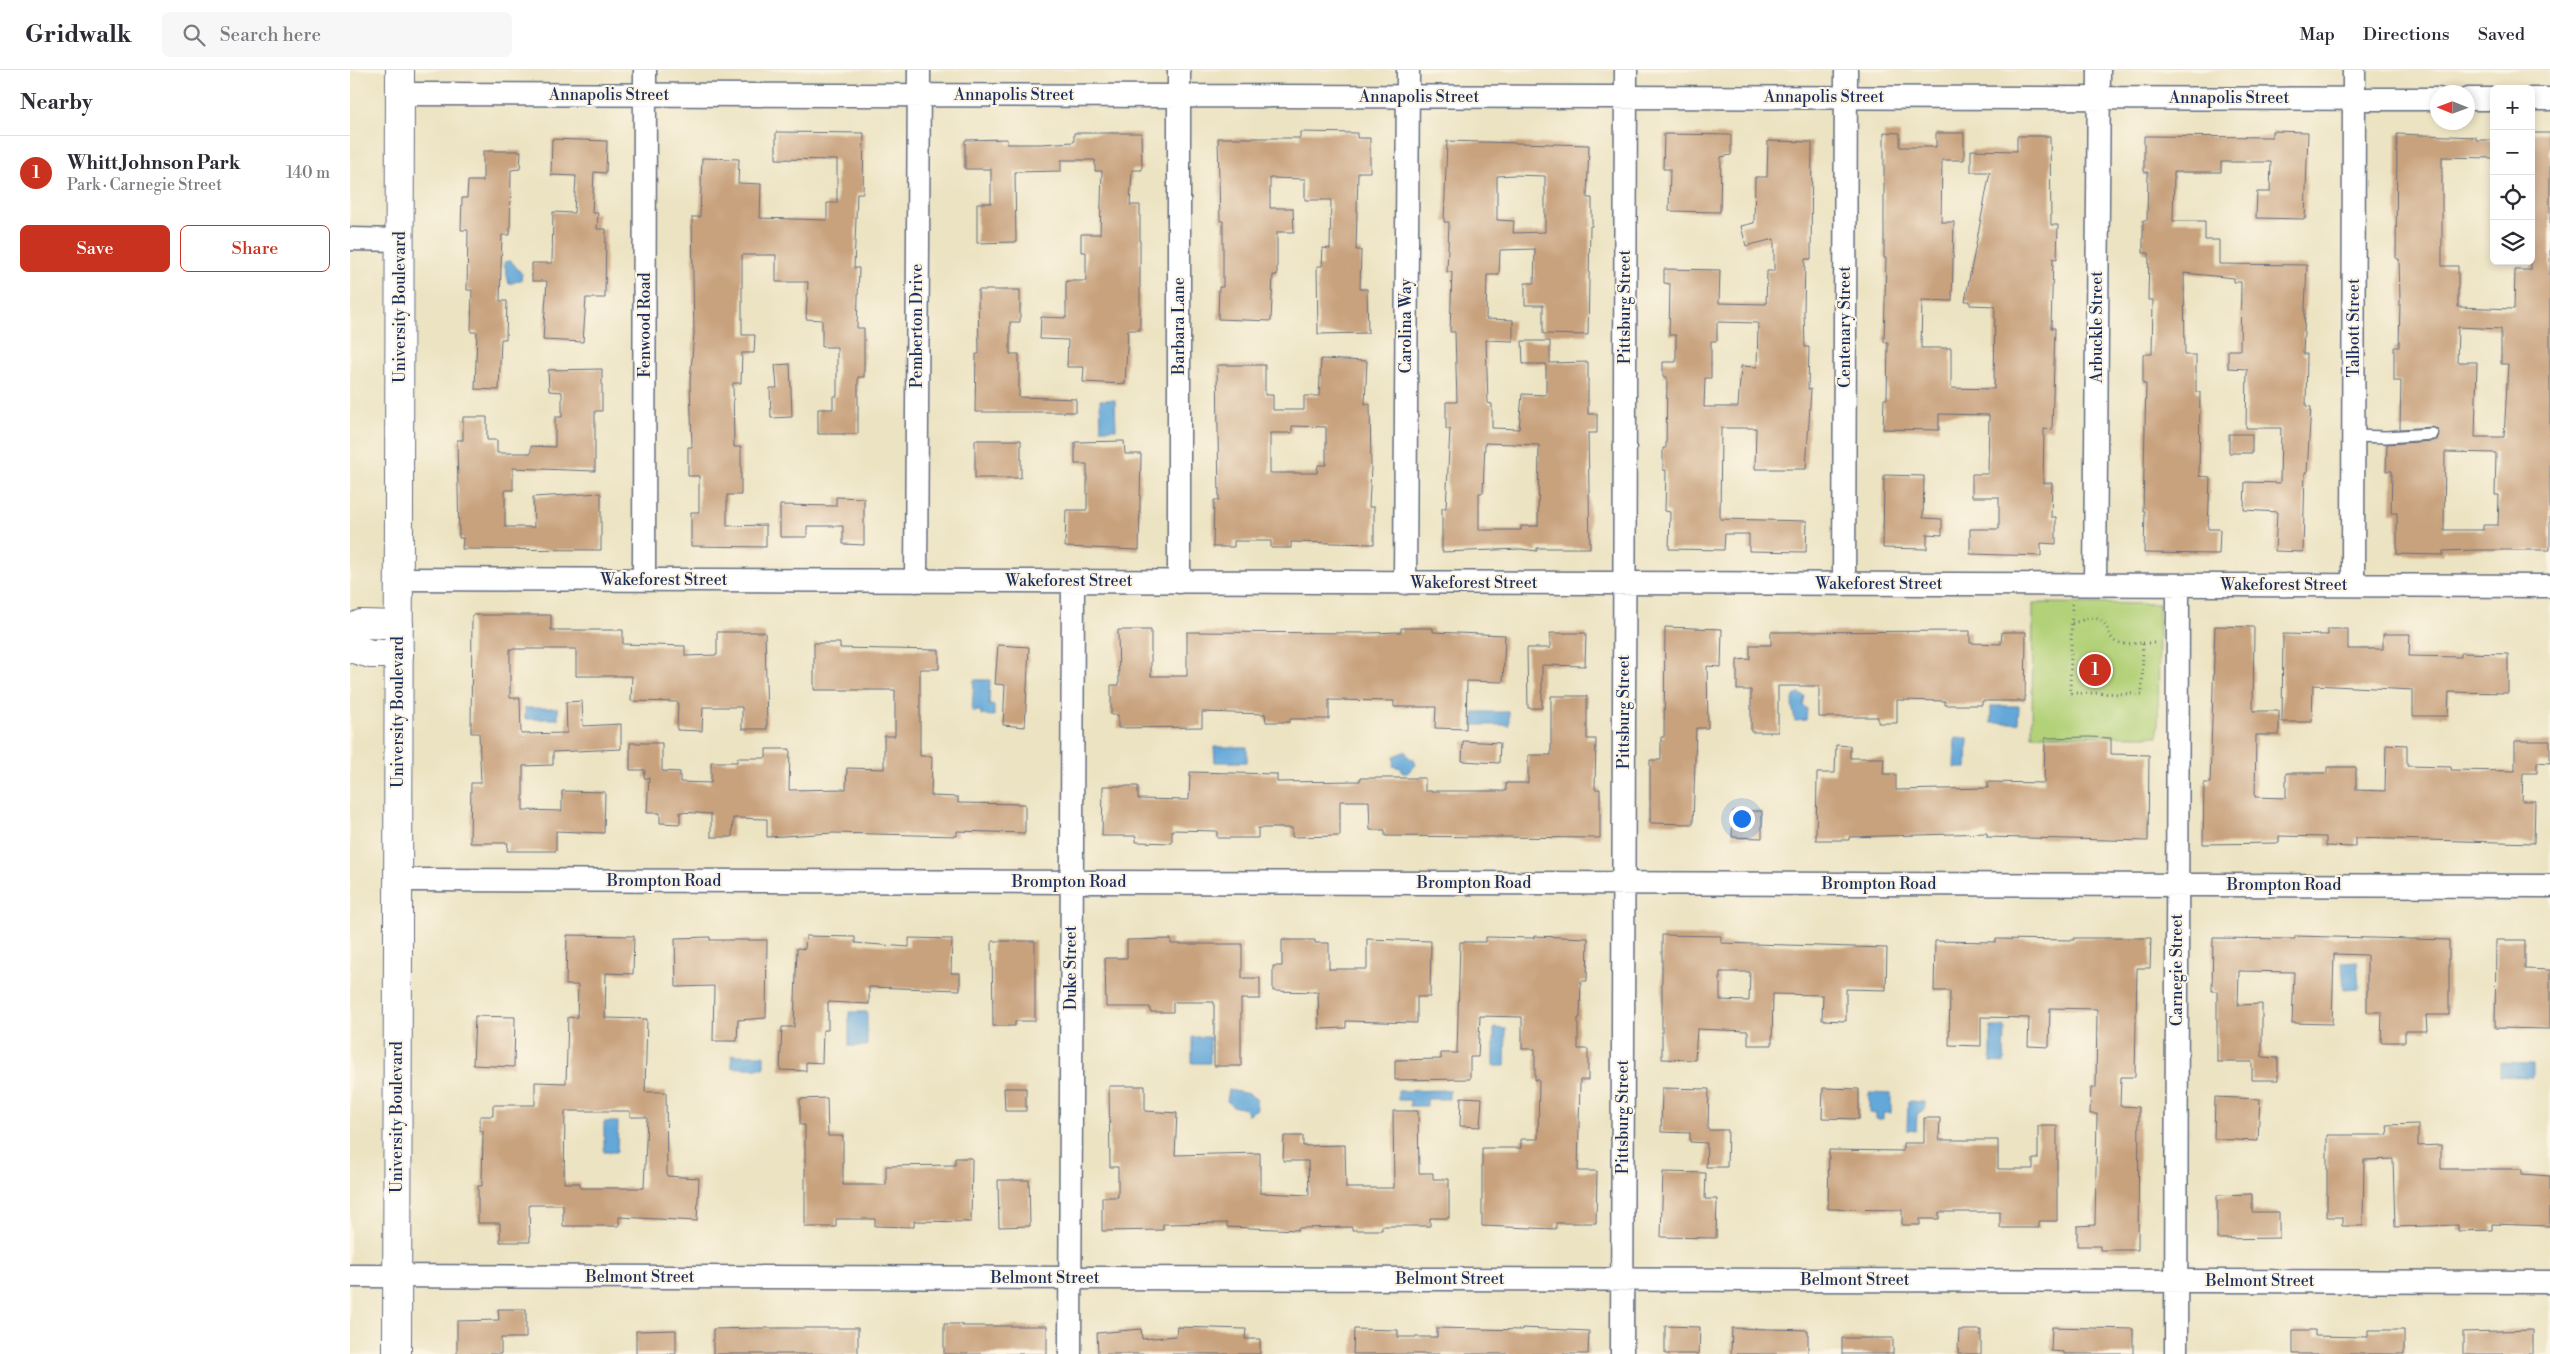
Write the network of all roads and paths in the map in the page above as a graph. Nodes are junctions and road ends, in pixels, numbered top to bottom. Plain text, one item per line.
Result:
1 (645, 70) edge
2 (919, 70) edge
3 (1179, 70) edge
4 (1408, 70) edge
5 (1626, 70) edge
6 (1846, 70) edge
7 (2099, 70) edge
8 (2354, 70) edge
9 (400, 82) edge
10 (645, 95) junction
11 (918, 95) junction
12 (1179, 96) junction
13 (1408, 97) junction
14 (1626, 97) junction
15 (1846, 98) junction
16 (2099, 98) junction
17 (2354, 99) junction
18 (2430, 99) edge
19 (2475, 99) edge
20 (2490, 99) edge
21 (2535, 99) edge
22 (2550, 99) edge
23 (350, 239) edge
24 (400, 240) junction
25 (2432, 434) dead end
26 (2354, 436) junction
27 (399, 579) junction
28 (644, 580) junction
29 (916, 581) junction
30 (1073, 581) junction
31 (1179, 582) junction
32 (1405, 583) junction
33 (1624, 583) junction
34 (1844, 584) junction
35 (2095, 584) junction
36 (2178, 585) junction
37 (2353, 585) junction
38 (2550, 586) edge
39 (399, 625) junction
40 (350, 629) edge
41 (350, 648) edge
42 (399, 654) junction
43 (2142, 694) joint
44 (398, 880) junction
45 (1072, 882) junction
46 (1623, 883) junction
47 (2178, 885) junction
48 (2550, 886) edge
49 (350, 1276) edge
50 (397, 1276) junction
51 (1071, 1278) junction
52 (1622, 1279) junction
53 (2176, 1281) junction
54 (2550, 1282) edge
55 (397, 1354) edge
56 (1070, 1354) edge
57 (1622, 1354) edge
58 (2176, 1354) edge

1 - 10 street, Fenwood Road
2 - 11 street, Pemberton Drive
3 - 12 street, Barbara Lane
4 - 13 street, Carolina Way
5 - 14 street, Pittsburg Street
6 - 15 street, Centenary Street
7 - 16 street, Arbuckle Street
8 - 17 street, Talbott Street
9 - 10 street, Annapolis Street
9 - 24 main road, University Boulevard
10 - 11 street, Annapolis Street
10 - 28 street, Fenwood Road
11 - 12 street, Annapolis Street
11 - 29 street, Pemberton Drive
12 - 13 street, Annapolis Street
12 - 31 street, Barbara Lane
13 - 14 street, Annapolis Street
13 - 32 street, Carolina Way
14 - 15 street, Annapolis Street
14 - 33 street, Pittsburg Street
15 - 16 street, Annapolis Street
15 - 34 street, Centenary Street
16 - 17 street, Annapolis Street
16 - 35 street, Arbuckle Street
17 - 18 street, Annapolis Street
17 - 26 street, Talbott Street
19 - 20 street
21 - 22 street
23 - 24 street
24 - 27 main road, University Boulevard
25 - 26 lane
26 - 37 street, Talbott Street
27 - 28 street, Wakeforest Street
27 - 39 main road, University Boulevard
28 - 29 street, Wakeforest Street
29 - 30 street, Wakeforest Street
30 - 31 street, Wakeforest Street
30 - 45 street, Duke Street
31 - 32 street, Wakeforest Street
32 - 33 street, Wakeforest Street
33 - 34 street, Wakeforest Street
33 - 46 street, Pittsburg Street
34 - 35 street, Wakeforest Street
35 - 36 street, Wakeforest Street
36 - 37 street, Wakeforest Street
36 - 47 street, Carnegie Street
37 - 38 street, Wakeforest Street
39 - 40 main road
39 - 42 main road, University Boulevard
41 - 42 main road
42 - 44 main road, University Boulevard
43 - 43 path
44 - 45 street, Brompton Road
44 - 50 main road, University Boulevard
45 - 46 street, Brompton Road
45 - 51 street, Duke Street
46 - 47 street, Brompton Road
46 - 52 street, Pittsburg Street
47 - 48 street, Brompton Road
47 - 53 street, Carnegie Street
49 - 50 street, Belmont Street
50 - 51 street, Belmont Street
50 - 55 main road, University Boulevard
51 - 52 street, Belmont Street
51 - 56 street, Duke Street
52 - 53 street, Belmont Street
52 - 57 street, Pittsburg Street
53 - 54 street, Belmont Street
53 - 58 street, Carnegie Street

